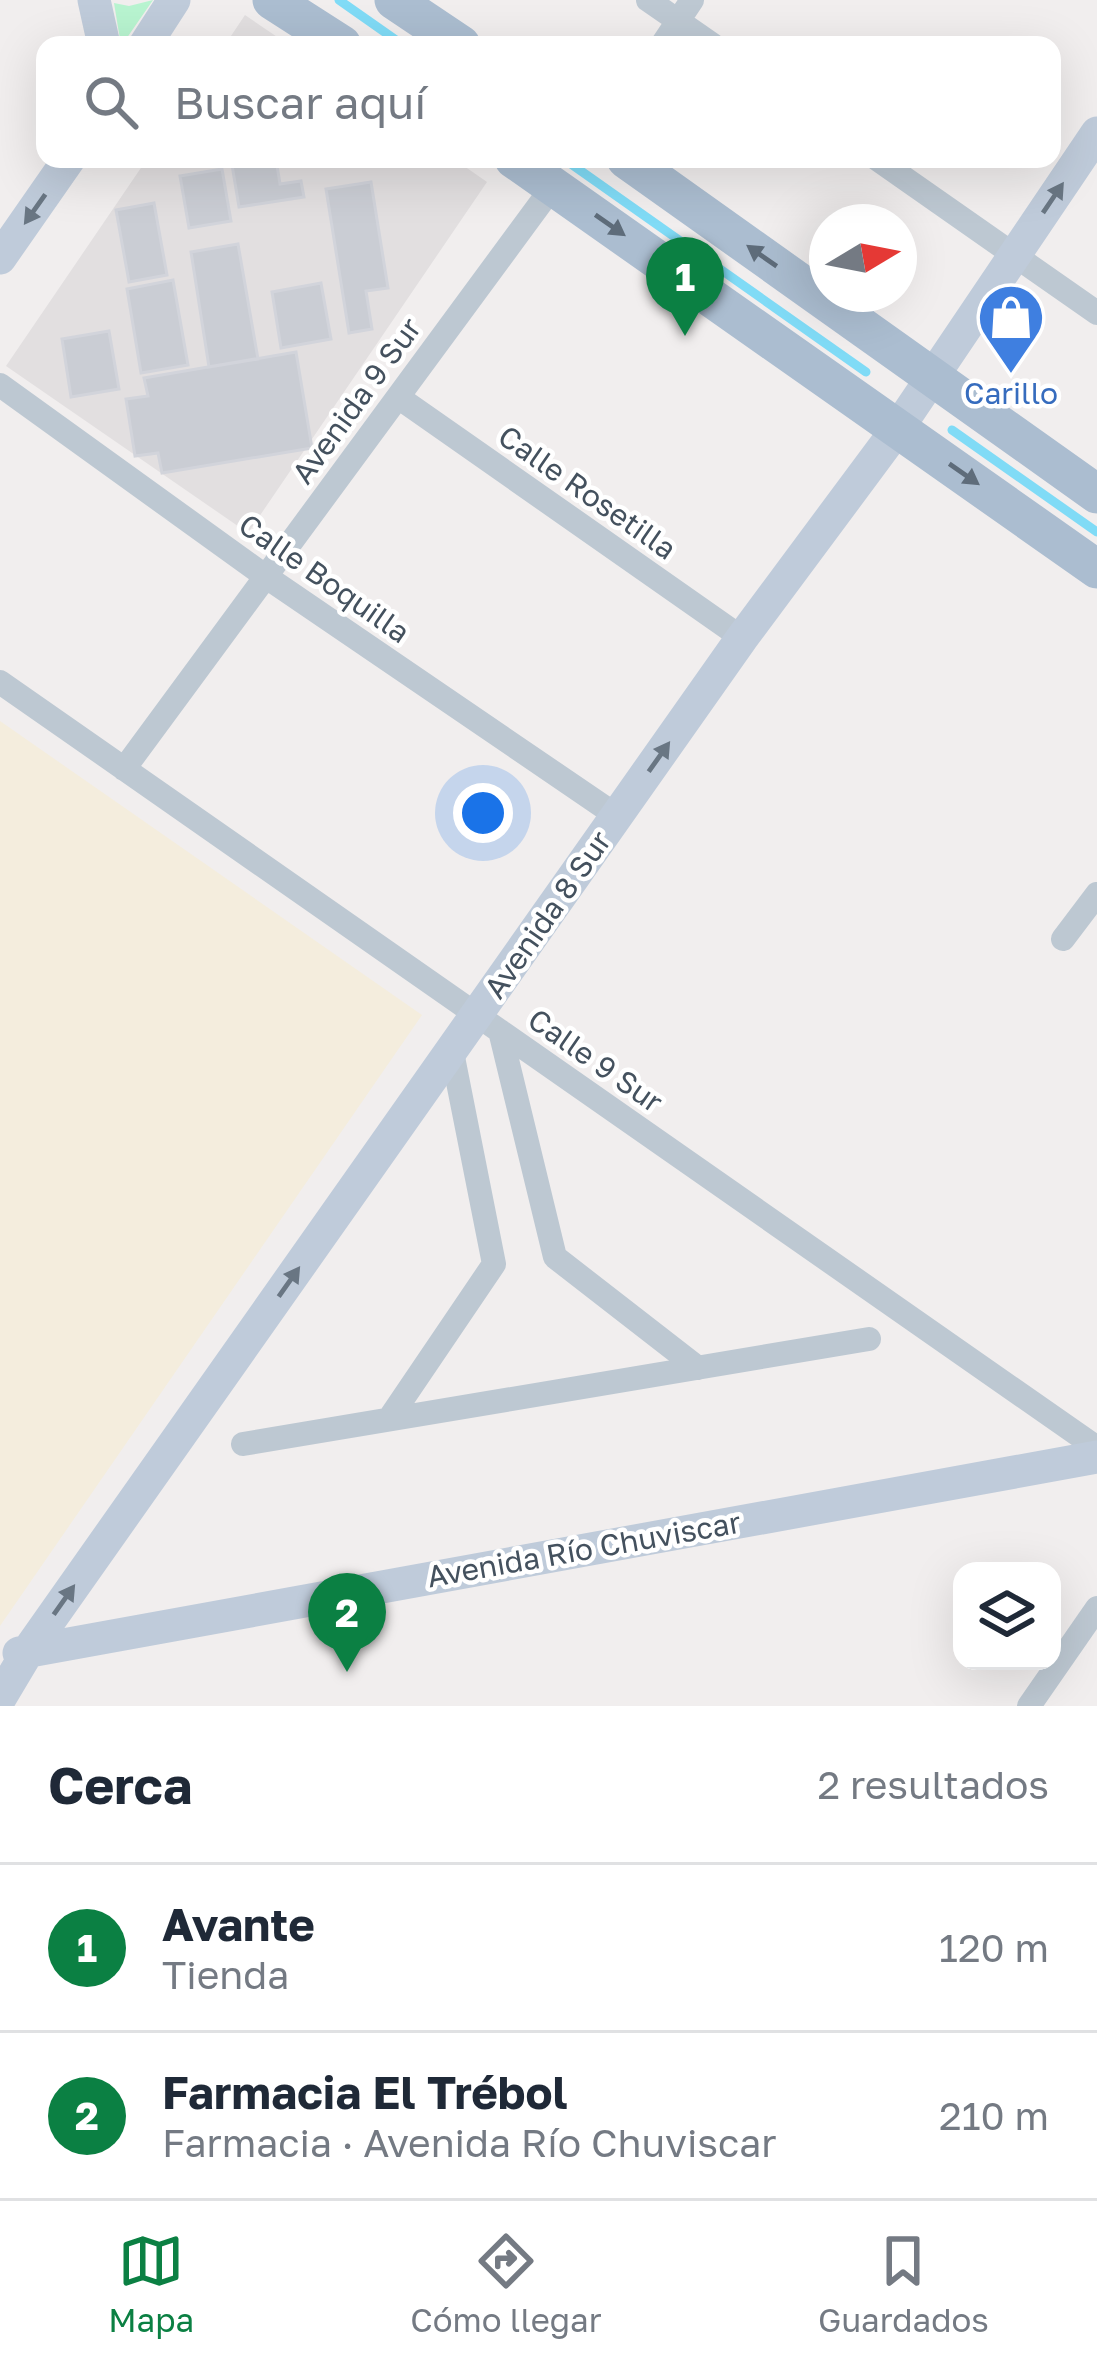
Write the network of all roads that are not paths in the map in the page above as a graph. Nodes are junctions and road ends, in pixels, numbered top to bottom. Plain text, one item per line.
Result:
1 (94, 0) edge
2 (175, 0) edge
3 (272, 0) edge
4 (394, 0) edge
5 (648, 0) edge
6 (685, 10) edge
7 (102, 36) edge
8 (152, 36) edge
9 (329, 36) edge
10 (448, 36) edge
11 (668, 36) edge
12 (706, 36) edge
13 (1097, 133) edge
14 (63, 168) edge
15 (528, 168) edge
16 (639, 168) edge
17 (890, 168) edge
18 (554, 185) junction
19 (1014, 255) junction
20 (0, 258) edge
21 (1097, 313) edge
22 (933, 378) junction
23 (0, 385) edge
24 (398, 397) junction
25 (898, 428) junction
26 (1097, 494) edge
27 (1097, 568) edge
28 (265, 577) junction
29 (742, 638) junction
30 (0, 682) edge
31 (124, 769) junction
32 (617, 816) junction
33 (1097, 894) edge
34 (1064, 939) dead end
35 (489, 1023) junction
36 (452, 1052) junction
37 (869, 1340) dead end
38 (698, 1368) junction
39 (389, 1419) junction
40 (243, 1444) dead end
41 (1097, 1448) edge
42 (1097, 1457) edge
43 (1097, 1608) edge
44 (14, 1654) edge
45 (0, 1698) edge
46 (1029, 1706) edge

1 - 7 main road
2 - 8 main road
3 - 9 main road
4 - 10 main road
5 - 6 street
6 - 11 street
6 - 12 street
19 -> 13 main road, Avenida 8 Sur
14 -> 20 main road
15 - 18 main road
22 -> 16 main road
17 - 19 street
18 - 24 street, Avenida 9 Sur
18 -> 25 main road
19 - 21 street
19 - 22 main road, Avenida 8 Sur
22 - 25 main road, Avenida 8 Sur
22 - 26 main road
23 - 28 street, Calle Boquilla
24 - 28 street, Avenida 9 Sur
24 - 29 street, Calle Rosetilla
25 -> 27 main road
25 - 29 main road, Avenida 8 Sur
28 - 31 street, Avenida 9 Sur
28 - 32 street, Calle Boquilla
32 -> 29 main road, Avenida 8 Sur
30 - 31 street, Calle 9 Sur
31 - 35 street, Calle 9 Sur
32 - 35 main road, Avenida 8 Sur
33 - 34 street
35 - 36 main road, Avenida 8 Sur
35 - 38 street
35 - 41 street, Calle 9 Sur
36 - 39 street
44 -> 36 main road, Avenida 8 Sur
37 - 38 street
38 - 39 street
39 - 40 street
42 - 44 main road, Avenida Río Chuviscar
43 - 46 street
44 - 45 main road, Avenida 8 Sur

